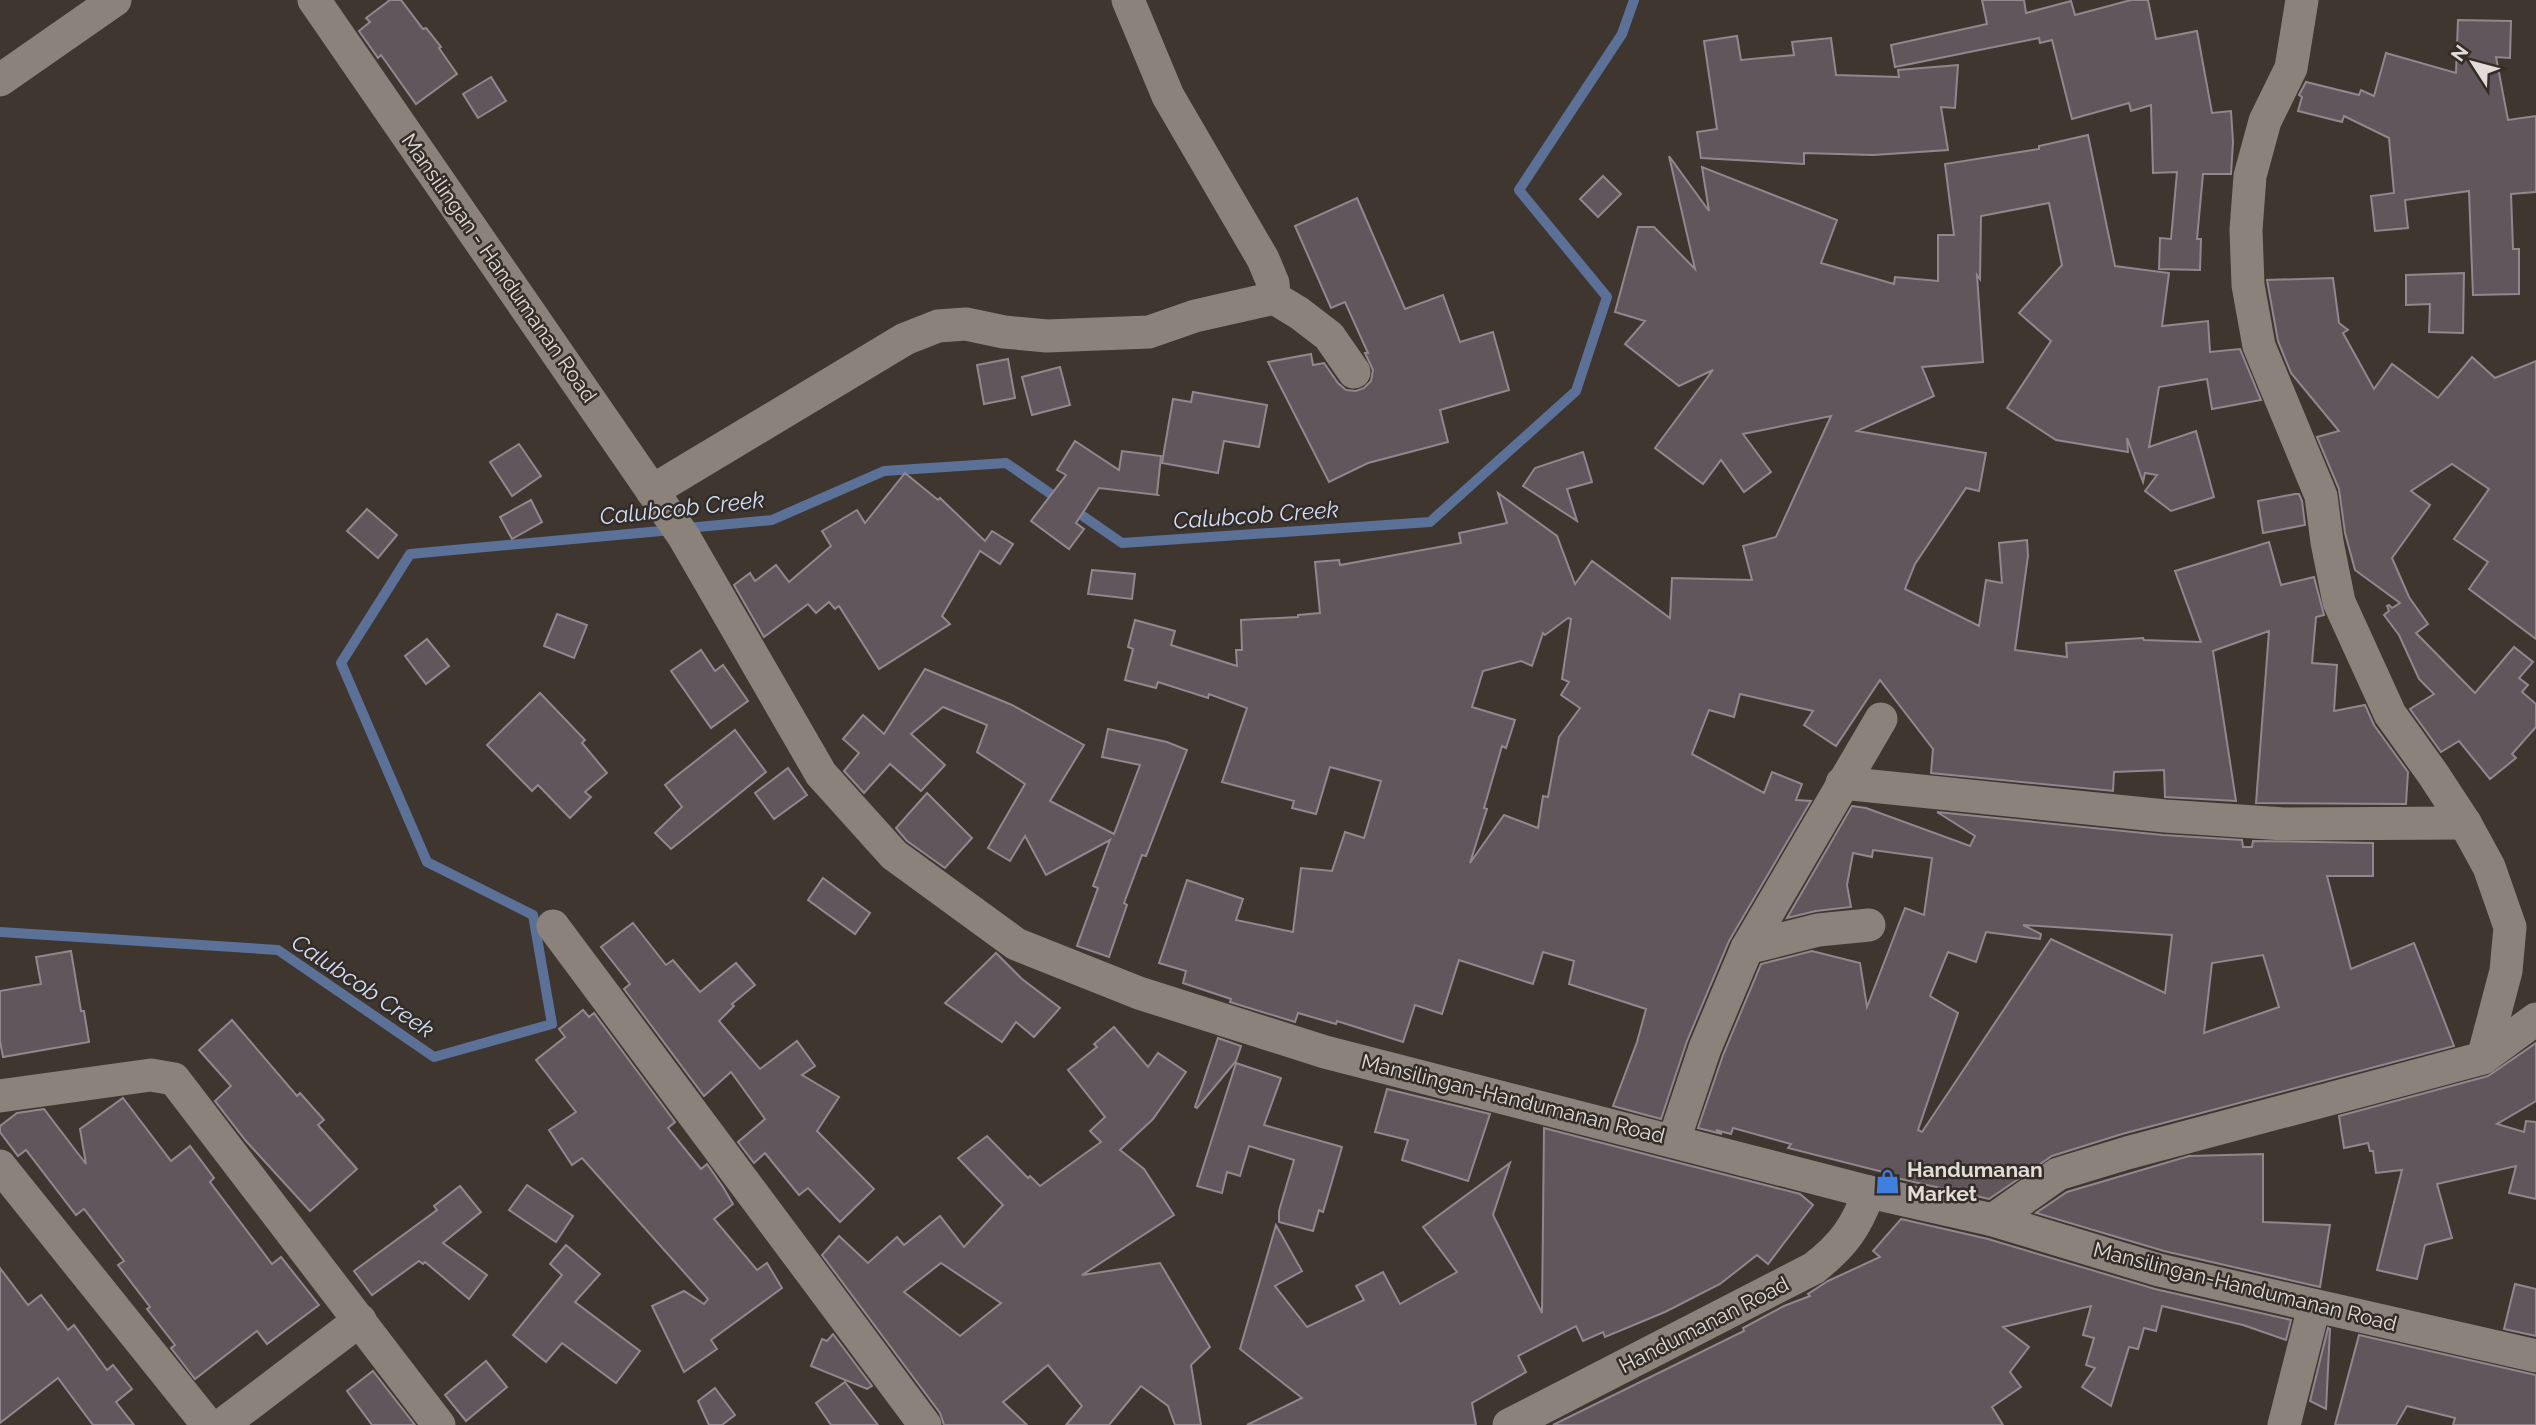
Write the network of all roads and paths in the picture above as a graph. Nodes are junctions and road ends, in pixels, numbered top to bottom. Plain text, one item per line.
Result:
1 (115, 0) edge
2 (1128, 0) edge
3 (2302, 0) edge
4 (324, 4) edge
5 (0, 80) edge
6 (1274, 298) junction
7 (1354, 372) dead end
8 (654, 494) junction
9 (684, 537) joint
10 (1881, 719) dead end
11 (1842, 783) junction
12 (2465, 823) junction
13 (1869, 925) dead end
14 (553, 926) dead end
15 (1747, 948) junction
16 (2536, 1019) edge
17 (2483, 1058) junction
18 (0, 1096) edge
19 (1674, 1140) junction
20 (0, 1166) edge
21 (1869, 1192) junction
22 (1993, 1220) junction
23 (2314, 1307) junction
24 (360, 1320) junction
25 (2536, 1356) edge
26 (208, 1425) edge
27 (222, 1425) edge
28 (439, 1425) edge
29 (925, 1425) edge
30 (1509, 1425) edge
31 (2284, 1425) edge

1 - 5 street
2 - 6 street
3 - 12 street
4 - 8 street, Mansilingan - Handumanan Road
6 - 7 street
6 - 8 street
8 - 9 street, Mansilingan - Handumanan Road
9 - 19 street, Mansilingan-Handumanan Road
10 - 11 street
11 - 12 street
11 - 15 street
12 - 17 street
13 - 15 street
14 - 29 street
15 - 19 street
16 - 17 street
17 - 22 street
18 - 24 street
19 - 21 street, Mansilingan-Handumanan Road
20 - 26 street
21 - 22 street, Mansilingan-Handumanan Road
21 - 30 street, Handumanan Road
22 - 23 street, Mansilingan-Handumanan Road
23 - 25 street, Mansilingan-Handumanan Road
23 - 31 street
24 - 27 street
24 - 28 street

